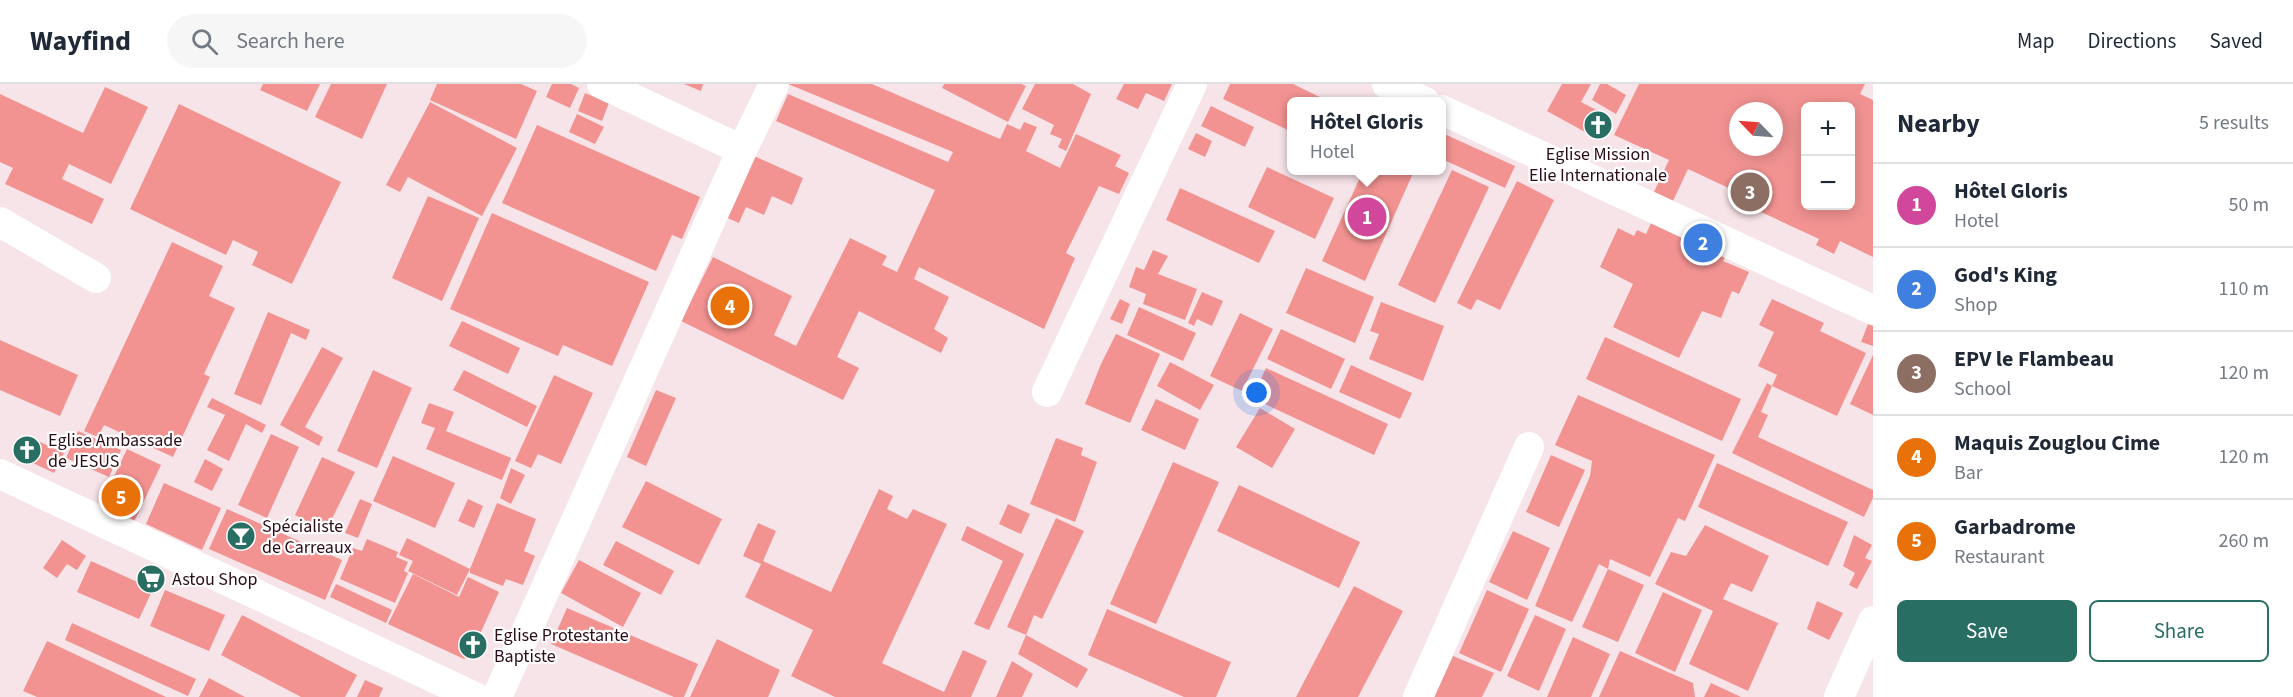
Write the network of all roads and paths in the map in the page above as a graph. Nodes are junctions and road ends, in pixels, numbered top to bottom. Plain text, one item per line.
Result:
1 (602, 84) edge
2 (774, 84) edge
3 (1192, 84) edge
4 (1387, 84) edge
5 (1414, 97) edge
6 (1446, 112) edge
7 (742, 150) junction
8 (0, 222) edge
9 (96, 278) dead end
10 (1873, 310) edge
11 (1047, 392) dead end
12 (1529, 447) dead end
13 (0, 474) edge
14 (1873, 621) edge
15 (475, 697) edge
16 (497, 697) edge
17 (1418, 697) edge
18 (1839, 697) edge

1 - 7 street
2 - 7 street
3 - 11 street
4 - 5 street
6 - 10 street
7 - 16 street
8 - 9 street
12 - 17 street
13 - 15 street
14 - 18 street

